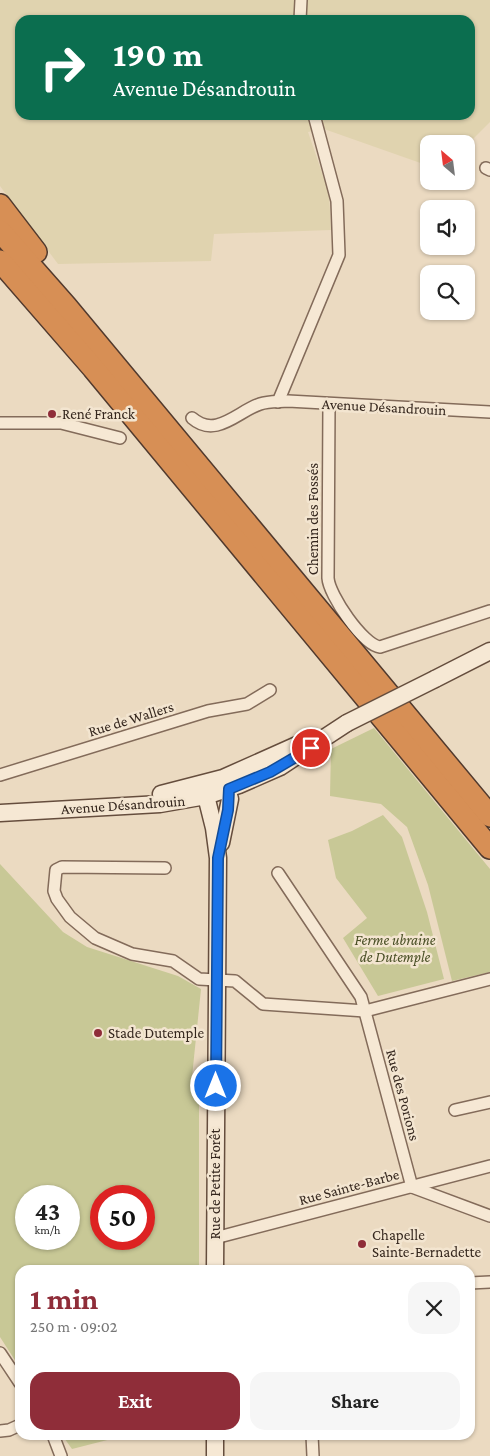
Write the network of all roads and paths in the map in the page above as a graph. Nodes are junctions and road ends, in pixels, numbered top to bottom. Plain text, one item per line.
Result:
1 (302, 0) edge
2 (300, 15) edge
3 (315, 120) edge
4 (0, 205) edge
5 (0, 231) edge
6 (0, 261) edge
7 (113, 362) junction
8 (278, 402) junction
9 (329, 404) junction
10 (490, 412) edge
11 (192, 418) dead end
12 (0, 424) edge
13 (120, 438) dead end
14 (490, 611) edge
15 (490, 651) edge
16 (270, 690) dead end
17 (0, 775) edge
18 (226, 784) junction
19 (206, 790) junction
20 (0, 805) edge
21 (0, 813) edge
22 (490, 816) edge
23 (490, 848) edge
24 (218, 858) junction
25 (166, 868) dead end
26 (278, 873) dead end
27 (217, 979) junction
28 (490, 979) edge
29 (365, 1011) junction
30 (490, 1102) edge
31 (455, 1110) dead end
32 (490, 1166) edge
33 (412, 1186) junction
34 (490, 1216) edge
35 (215, 1238) junction
36 (215, 1265) edge
37 (490, 1282) edge
38 (475, 1283) edge
39 (0, 1353) edge
40 (15, 1376) edge
41 (15, 1426) edge
42 (0, 1431) edge
43 (55, 1440) edge
44 (215, 1440) edge
45 (312, 1440) edge
46 (61, 1456) edge
47 (215, 1456) edge
48 (313, 1456) edge

1 - 2 street
3 - 8 street
4 - 7 highway
5 - 7 highway
6 - 23 highway
7 - 22 highway
8 - 9 street, Avenue Désandrouin
8 - 11 street, Avenue Désandrouin
9 - 10 street, Avenue Désandrouin
9 - 14 street, Chemin des Fossés
12 - 13 street
15 - 18 main road, Avenue Désandrouin, bridge
16 - 17 street, Rue de Wallers
18 - 19 main road, Avenue Désandrouin
18 - 24 main road, Rue de Petite Forêt
19 - 20 main road, Avenue Désandrouin
19 - 21 main road, Avenue Désandrouin
19 - 24 main road, Rue de Petite Forêt
24 - 27 main road, Rue de Petite Forêt
25 - 27 street
26 - 29 street, Rue des Porions
27 - 29 street
27 - 35 main road, Rue de Petite Forêt
28 - 29 street
29 - 33 street, Rue des Porions
30 - 31 street
32 - 33 street, Rue Sainte-Barbe
33 - 34 street
33 - 35 street, Rue Sainte-Barbe
35 - 36 main road, Rue de Petite Forêt
37 - 38 street
39 - 40 street
41 - 42 street
43 - 46 street
44 - 47 main road
45 - 48 street

